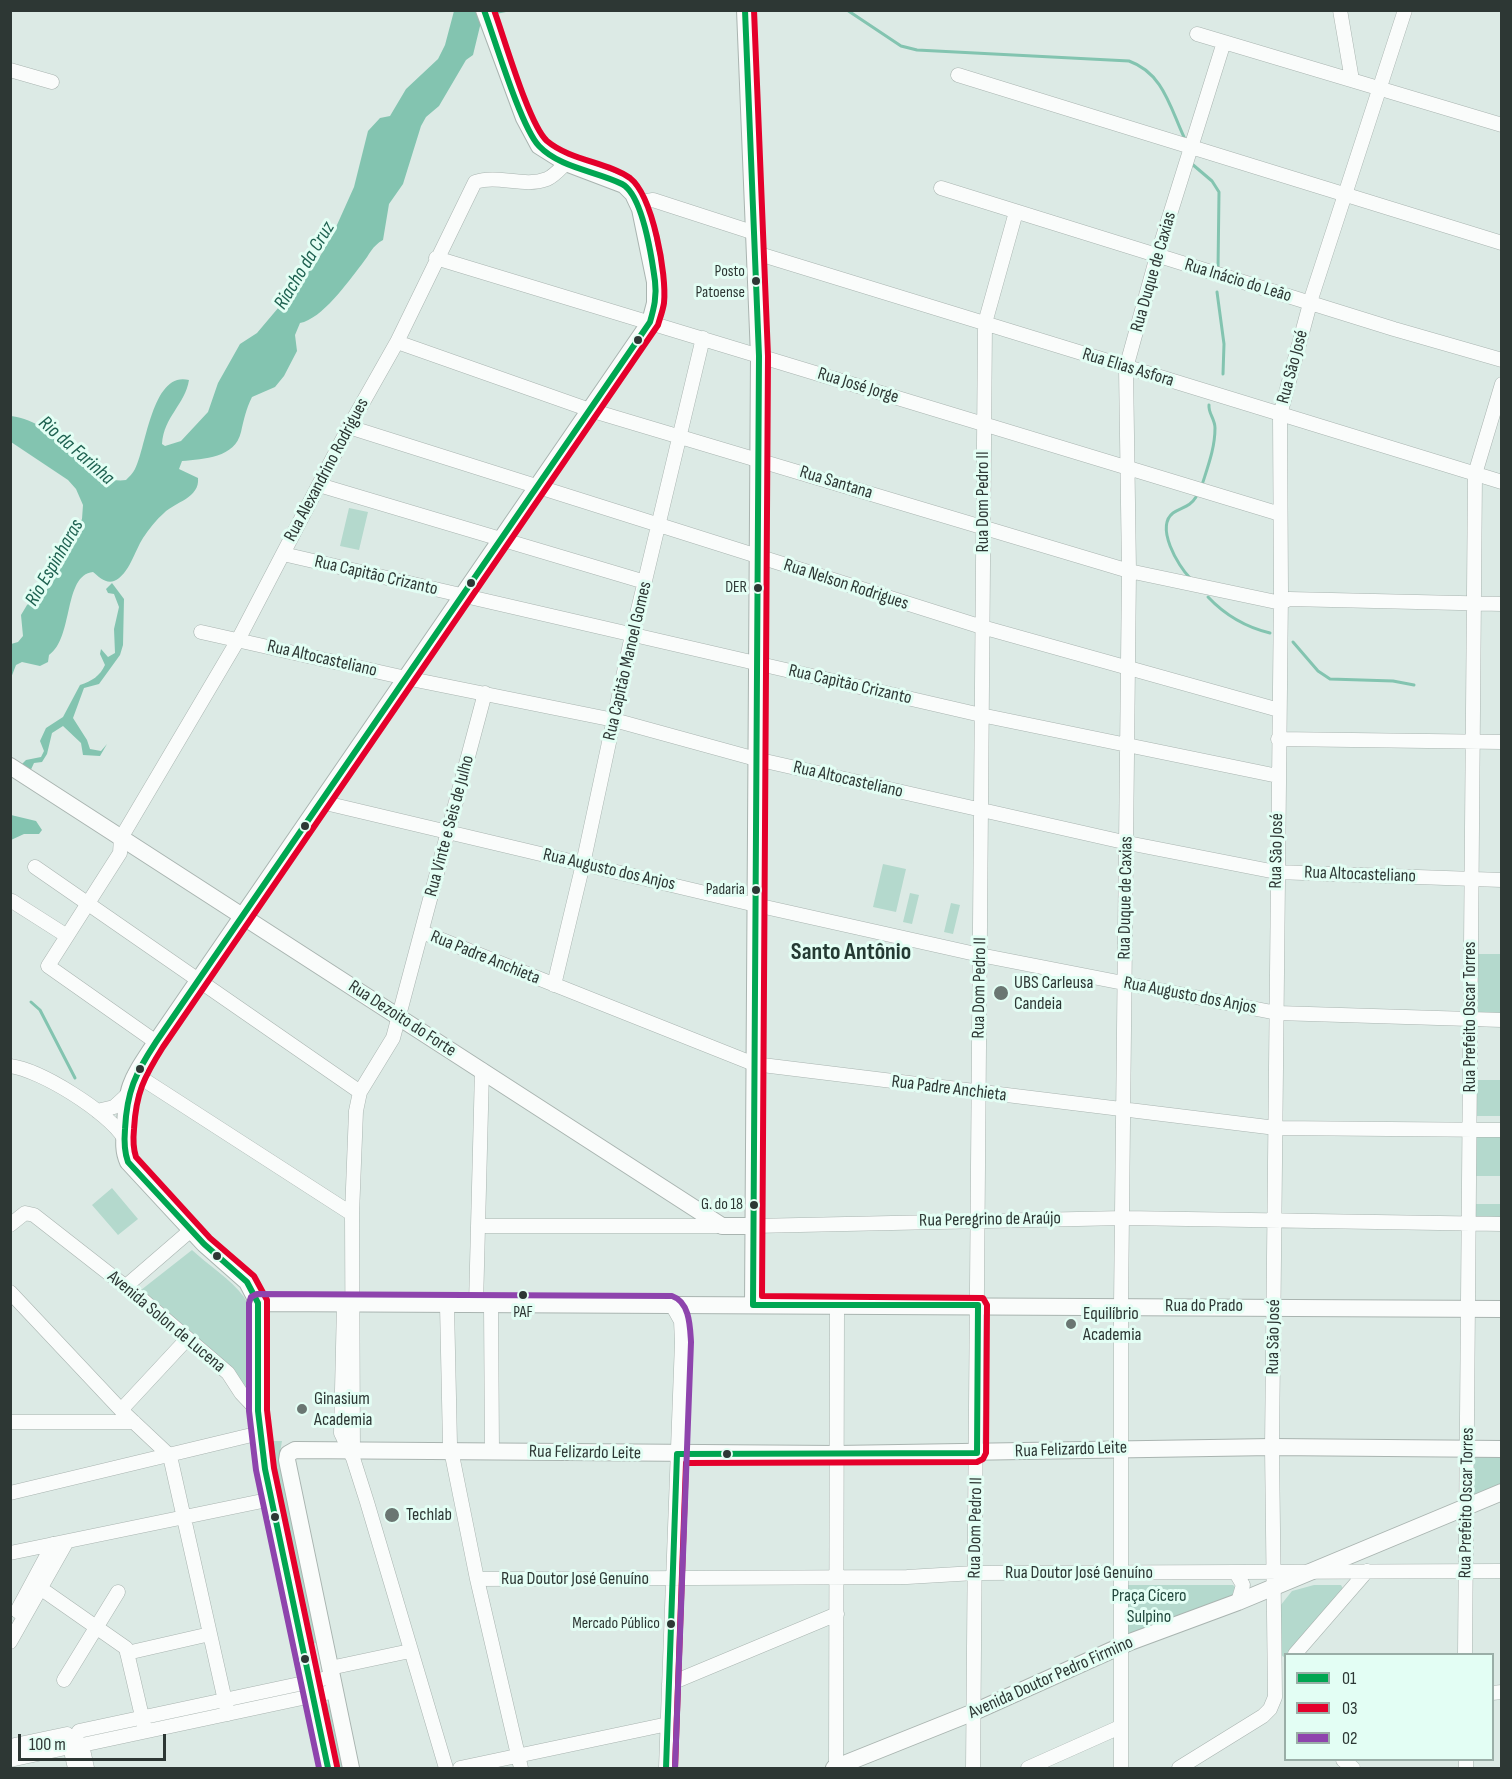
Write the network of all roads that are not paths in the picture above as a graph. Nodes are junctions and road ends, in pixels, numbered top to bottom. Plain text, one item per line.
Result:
1 (484, 10) edge
2 (746, 10) edge
3 (1340, 10) edge
4 (1405, 10) edge
5 (1197, 34) dead end
6 (1224, 42) junction
7 (10, 70) edge
8 (958, 75) dead end
9 (1352, 80) junction
10 (52, 82) dead end
11 (1379, 88) junction
12 (1502, 125) edge
13 (1191, 147) junction
14 (566, 164) junction
15 (941, 188) dead end
16 (1344, 194) junction
17 (640, 209) junction
18 (1016, 212) junction
19 (755, 233) junction
20 (1502, 243) edge
21 (756, 254) junction
22 (1157, 256) junction
23 (436, 258) junction
24 (1310, 303) junction
25 (650, 322) junction
26 (985, 324) junction
27 (703, 338) junction
28 (397, 342) junction
29 (759, 356) junction
30 (1502, 360) edge
31 (1126, 368) junction
32 (1502, 384) edge
33 (590, 410) junction
34 (1280, 415) junction
35 (984, 424) junction
36 (349, 427) junction
37 (680, 437) junction
38 (758, 460) junction
39 (1126, 466) junction
40 (1475, 474) junction
41 (1502, 482) edge
42 (319, 485) junction
43 (537, 487) junction
44 (1280, 514) junction
45 (660, 526) junction
46 (984, 527) junction
47 (501, 539) junction
48 (283, 555) junction
49 (759, 557) junction
50 (1129, 571) junction
51 (645, 582) junction
52 (462, 596) junction
53 (1281, 603) junction
54 (1474, 603) junction
55 (1502, 604) edge
56 (982, 627) junction
57 (201, 632) dead end
58 (632, 635) junction
59 (238, 640) junction
60 (757, 664) junction
61 (1128, 670) junction
62 (406, 678) junction
63 (485, 693) junction
64 (1279, 710) junction
65 (981, 715) junction
66 (614, 720) junction
67 (1278, 739) junction
68 (1473, 742) junction
69 (1502, 742) edge
70 (1127, 745) junction
71 (756, 759) junction
72 (10, 766) edge
73 (1278, 776) junction
74 (321, 802) junction
75 (981, 810) junction
76 (449, 832) junction
77 (122, 838) junction
78 (1128, 843) junction
79 (583, 864) junction
80 (35, 867) dead end
81 (1276, 872) junction
82 (1472, 880) junction
83 (1502, 880) edge
84 (12, 901) dead end
85 (88, 903) junction
86 (756, 905) junction
87 (243, 916) junction
88 (422, 932) junction
89 (67, 936) junction
90 (980, 955) junction
91 (198, 981) junction
92 (1125, 983) junction
93 (554, 985) junction
94 (1277, 1013) junction
95 (398, 1017) junction
96 (1470, 1020) junction
97 (1502, 1020) edge
98 (156, 1042) junction
99 (754, 1064) junction
100 (10, 1066) edge
101 (482, 1070) junction
102 (135, 1074) junction
103 (360, 1092) junction
104 (979, 1093) junction
105 (1124, 1108) junction
106 (121, 1110) junction
107 (97, 1111) junction
108 (1276, 1128) junction
109 (1470, 1130) junction
110 (1502, 1130) edge
111 (352, 1214) junction
112 (1124, 1218) junction
113 (978, 1220) junction
114 (1276, 1222) junction
115 (1469, 1224) junction
116 (1502, 1224) edge
117 (10, 1225) edge
118 (478, 1226) junction
119 (722, 1226) junction
120 (753, 1226) junction
121 (191, 1230) junction
122 (125, 1287) junction
123 (10, 1292) edge
124 (258, 1303) junction
125 (349, 1305) junction
126 (447, 1305) junction
127 (483, 1305) junction
128 (672, 1305) junction
129 (753, 1305) junction
130 (837, 1305) junction
131 (978, 1305) junction
132 (1121, 1306) junction
133 (1275, 1307) junction
134 (1468, 1309) junction
135 (1502, 1309) edge
136 (187, 1339) junction
137 (121, 1410) junction
138 (258, 1411) junction
139 (10, 1422) edge
140 (134, 1422) junction
141 (260, 1433) junction
142 (1272, 1447) junction
143 (1121, 1449) junction
144 (1468, 1449) junction
145 (1502, 1449) edge
146 (451, 1450) junction
147 (492, 1452) junction
148 (352, 1453) junction
149 (977, 1453) junction
150 (677, 1454) junction
151 (837, 1454) junction
152 (170, 1456) junction
153 (1502, 1492) edge
154 (10, 1493) edge
155 (272, 1499) junction
156 (1467, 1505) junction
157 (184, 1518) junction
158 (59, 1544) junction
159 (10, 1553) edge
160 (1502, 1570) edge
161 (1367, 1571) junction
162 (1466, 1571) junction
163 (975, 1573) junction
164 (1121, 1573) junction
165 (1236, 1573) junction
166 (1302, 1573) junction
167 (673, 1578) junction
168 (837, 1578) junction
169 (477, 1579) junction
170 (1272, 1580) junction
171 (37, 1586) junction
172 (118, 1592) dead end
173 (1238, 1602) junction
174 (837, 1614) junction
175 (10, 1623) edge
176 (97, 1626) junction
177 (210, 1634) junction
178 (324, 1638) junction
179 (10, 1642) edge
180 (303, 1642) junction
181 (409, 1648) junction
182 (1120, 1648) junction
183 (128, 1653) junction
184 (1296, 1653) edge
185 (1465, 1653) edge
186 (1284, 1668) edge
187 (332, 1674) junction
188 (64, 1680) dead end
189 (1273, 1680) junction
190 (669, 1684) junction
191 (312, 1688) junction
192 (1277, 1701) edge
193 (226, 1707) junction
194 (974, 1712) junction
195 (668, 1724) junction
196 (143, 1725) junction
197 (1120, 1727) junction
198 (74, 1739) junction
199 (10, 1746) edge
200 (10, 1760) edge
201 (520, 1762) edge
202 (75, 1768) edge
203 (87, 1768) edge
204 (328, 1768) edge
205 (351, 1768) edge
206 (446, 1768) edge
207 (460, 1768) edge
208 (666, 1768) edge
209 (836, 1768) edge
210 (973, 1768) edge
211 (1028, 1768) edge
212 (1121, 1768) edge
213 (1179, 1768) edge

1 - 14 main road
2 - 19 main road
3 - 9 street
4 - 11 street, Rua São José
5 - 6 street
6 - 9 street
6 - 13 street, Rua Duque de Caxias
7 - 10 street
8 - 13 street
9 - 11 street
11 - 12 street
11 - 16 street, Rua São José
13 - 16 street
13 - 22 street, Rua Duque de Caxias
14 - 17 main road
14 - 23 street, Rua Alexandrino Rodrigues
15 - 18 street, Rua Inácio do Leão
16 - 20 street
16 - 24 street, Rua São José
17 - 19 street
17 - 25 main road
18 - 22 street, Rua Inácio do Leão
18 - 26 street, Rua Dom Pedro II
19 - 21 main road
21 - 26 street, Rua Elias Asfora
21 - 29 main road
22 - 24 street, Rua Inácio do Leão
22 - 31 street, Rua Duque de Caxias
23 - 25 street, Rua José Jorge
23 - 28 street, Rua Alexandrino Rodrigues
24 - 30 street, Rua Inácio do Leão
24 - 34 street, Rua São José
25 - 27 street, Rua José Jorge
25 - 33 main road
26 - 31 street, Rua Elias Asfora
26 - 35 street, Rua Dom Pedro II
27 - 29 street, Rua José Jorge
27 - 37 street, Rua Capitão Manoel Gomes
28 - 33 street, Rua Santana
28 - 36 street, Rua Alexandrino Rodrigues
29 - 35 street, Rua José Jorge
29 - 38 main road
31 - 34 street, Rua Elias Asfora
31 - 39 street, Rua Duque de Caxias
32 - 40 street, Rua Prefeito Oscar Torres
33 - 37 street, Rua Santana
33 - 43 main road
34 - 40 street, Rua Elias Asfora
34 - 44 street, Rua São José
35 - 39 street, Rua José Jorge
35 - 46 street, Rua Dom Pedro II
36 - 42 street, Rua Alexandrino Rodrigues
36 - 43 street, Rua Nelson Rodrigues
37 - 38 street, Rua Santana
37 - 45 street, Rua Capitão Manoel Gomes
38 - 46 street, Rua Santana
38 - 49 main road
39 - 44 street, Rua José Jorge
39 - 50 street, Rua Duque de Caxias
40 - 41 street, Rua Elias Asfora
40 - 54 street, Rua Prefeito Oscar Torres
42 - 47 street
42 - 48 street, Rua Alexandrino Rodrigues
43 - 45 street, Rua Nelson Rodrigues
43 - 47 main road
44 - 53 street, Rua São José
45 - 49 street, Rua Nelson Rodrigues
45 - 51 street, Rua Capitão Manoel Gomes
46 - 50 street, Rua Santana
46 - 56 street, Rua Dom Pedro II
47 - 51 street
47 - 52 main road
48 - 52 street, Rua Capitão Crizanto
48 - 59 street, Rua Alexandrino Rodrigues
49 - 56 street, Rua Nelson Rodrigues
49 - 60 main road
50 - 53 street, Rua Santana
50 - 61 street, Rua Duque de Caxias
51 - 58 street, Rua Capitão Manoel Gomes
52 - 58 street, Rua Capitão Crizanto
52 - 62 main road
53 - 54 street, Rua Santana
53 - 64 street, Rua São José
54 - 55 street, Rua Santana
54 - 68 street, Rua Prefeito Oscar Torres
56 - 61 street, Rua Nelson Rodrigues
56 - 65 street, Rua Dom Pedro II
57 - 59 street, Rua Altocasteliano
58 - 60 street, Rua Capitão Crizanto
58 - 66 street, Rua Capitão Manoel Gomes
59 - 62 street, Rua Altocasteliano
59 - 77 street, Rua Alexandrino Rodrigues
60 - 65 street, Rua Capitão Crizanto
60 - 71 main road
61 - 64 street, Rua Nelson Rodrigues
61 - 70 street, Rua Duque de Caxias
62 - 63 street, Rua Altocasteliano
62 - 74 main road
63 - 66 street, Rua Altocasteliano
63 - 76 street, Rua Vinte e Seis de Julho
64 - 67 street, Rua São José
65 - 70 street, Rua Capitão Crizanto
65 - 75 street, Rua Dom Pedro II
66 - 71 street, Rua Altocasteliano
66 - 79 street, Rua Capitão Manoel Gomes
67 - 68 street
67 - 73 street, Rua São José
68 - 69 street
68 - 82 street, Rua Prefeito Oscar Torres
70 - 73 street, Rua Capitão Crizanto
70 - 78 street, Rua Duque de Caxias
71 - 75 street, Rua Altocasteliano
71 - 86 main road
72 - 77 main road, Rua Dezoito do Forte
73 - 81 street, Rua São José
74 - 76 street, Rua Augusto dos Anjos
74 - 87 main road
75 - 78 street, Rua Altocasteliano
75 - 90 street, Rua Dom Pedro II
76 - 79 street, Rua Augusto dos Anjos
76 - 88 street, Rua Vinte e Seis de Julho
77 - 85 street, Rua Alexandrino Rodrigues
77 - 87 main road, Rua Dezoito do Forte
78 - 81 street, Rua Altocasteliano
78 - 92 street, Rua Duque de Caxias
79 - 86 street, Rua Augusto dos Anjos
79 - 93 street, Rua Capitão Manoel Gomes
80 - 85 street
81 - 82 street, Rua Altocasteliano
81 - 94 street, Rua São José
82 - 83 street, Rua Altocasteliano
82 - 96 street, Rua Prefeito Oscar Torres
84 - 89 street
85 - 89 street, Rua Alexandrino Rodrigues
85 - 91 street
86 - 90 street, Rua Augusto dos Anjos
86 - 99 main road
87 - 91 main road
87 - 95 main road, Rua Dezoito do Forte
88 - 93 street, Rua Padre Anchieta
88 - 95 street, Rua Vinte e Seis de Julho
89 - 98 street, Rua Alexandrino Rodrigues
90 - 92 street, Rua Augusto dos Anjos
90 - 104 street, Rua Dom Pedro II
91 - 98 main road
91 - 103 street
92 - 94 street, Rua Augusto dos Anjos
92 - 105 street, Rua Duque de Caxias
93 - 99 street, Rua Padre Anchieta
94 - 96 street, Rua Augusto dos Anjos
94 - 108 street, Rua São José
95 - 101 main road, Rua Dezoito do Forte
95 - 103 street, Rua Vinte e Seis de Julho
96 - 97 street, Rua Augusto dos Anjos
96 - 109 street, Rua Prefeito Oscar Torres
98 - 102 main road
99 - 104 street, Rua Padre Anchieta
99 - 120 main road
100 - 107 street
101 - 118 street
101 - 119 main road, Rua Dezoito do Forte
102 - 106 main road
102 - 111 street
103 - 111 street, Rua Vinte e Seis de Julho
104 - 105 street, Rua Padre Anchieta
104 - 113 street, Rua Dom Pedro II
105 - 108 street, Rua Padre Anchieta
105 - 112 street, Rua Duque de Caxias
106 - 107 street
106 - 107 street
106 - 121 main road
108 - 109 street, Rua Padre Anchieta
108 - 114 street, Rua São José
109 - 110 street, Rua Padre Anchieta
109 - 115 street, Rua Prefeito Oscar Torres
111 - 125 street, Rua Vinte e Seis de Julho
112 - 113 street, Rua Peregrino de Araújo
112 - 114 street, Rua Peregrino de Araújo
112 - 132 street, Rua Duque de Caxias
113 - 120 street, Rua Peregrino de Araújo
113 - 131 street, Rua Dom Pedro II
114 - 115 street, Rua Peregrino de Araújo
114 - 133 street, Rua São José
115 - 116 street, Rua Peregrino de Araújo
115 - 134 street, Rua Prefeito Oscar Torres
117 - 122 street, Avenida Solon de Lucena
118 - 119 street, Rua Peregrino de Araújo
118 - 127 street
119 - 120 main road, Rua Peregrino de Araújo
120 - 129 main road
121 - 122 street
121 - 124 main road
122 - 136 street, Avenida Solon de Lucena
123 - 137 street
124 - 125 main road, Rua do Prado
124 - 138 main road
125 - 126 main road, Rua do Prado
125 - 148 street, Rua Vinte e Seis de Julho
126 - 127 main road, Rua do Prado
126 - 146 street
127 - 128 main road, Rua do Prado
127 - 147 street
128 - 129 main road, Rua do Prado
128 - 150 street
129 - 130 main road, Rua do Prado
130 - 131 main road, Rua do Prado
130 - 151 street
131 - 132 main road, Rua do Prado
131 - 149 street, Rua Dom Pedro II
132 - 133 main road, Rua do Prado
132 - 143 street, Rua Duque de Caxias
133 - 134 main road, Rua do Prado
133 - 142 street, Rua São José
134 - 135 main road, Rua do Prado
134 - 144 street, Rua Prefeito Oscar Torres
136 - 137 street
136 - 138 street, Avenida Solon de Lucena
137 - 140 street
138 - 141 main road
139 - 140 street
140 - 152 street
141 - 152 street
141 - 155 main road
142 - 143 main road, Rua Felizardo Leite
142 - 144 main road, Rua Felizardo Leite
142 - 170 street, Rua São José
143 - 149 main road, Rua Felizardo Leite
143 - 164 street, Rua Duque de Caxias
144 - 145 main road, Rua Felizardo Leite
144 - 156 street, Rua Prefeito Oscar Torres
146 - 147 main road, Rua Felizardo Leite
146 - 148 main road, Rua Felizardo Leite
146 - 169 street
147 - 150 main road, Rua Felizardo Leite
148 - 178 main road, Rua Felizardo Leite
148 - 181 street, Rua Vinte e Seis de Julho
149 - 151 main road, Rua Felizardo Leite
149 - 163 street, Rua Dom Pedro II
150 - 151 main road, Rua Felizardo Leite
150 - 167 street
151 - 168 street
152 - 154 street
152 - 157 street
153 - 156 main road, Avenida Doutor Pedro Firmino
155 - 157 street
155 - 180 main road
156 - 162 street, Rua Prefeito Oscar Torres
156 - 166 main road, Avenida Doutor Pedro Firmino
157 - 158 street
157 - 177 street
158 - 159 street
158 - 171 street
160 - 162 street
161 - 162 street
161 - 166 street
161 - 184 street
162 - 185 street, Rua Prefeito Oscar Torres
163 - 164 street, Rua Doutor José Genuíno
163 - 168 street, Rua Doutor José Genuíno
163 - 194 street, Rua Dom Pedro II
164 - 165 street, Rua Doutor José Genuíno
164 - 182 street, Rua Duque de Caxias
165 - 170 street, Rua Doutor José Genuíno
165 - 173 street
166 - 170 main road, Avenida Doutor Pedro Firmino
167 - 168 street, Rua Doutor José Genuíno
167 - 169 street, Rua Doutor José Genuíno
167 - 190 street
168 - 174 street
169 - 201 street
170 - 173 main road, Avenida Doutor Pedro Firmino
170 - 189 street, Rua São José
171 - 175 street
171 - 176 street
171 - 179 street
172 - 176 street
173 - 182 main road, Avenida Doutor Pedro Firmino
174 - 190 street
174 - 209 street
176 - 183 street
176 - 188 street
177 - 183 street
177 - 193 street
178 - 180 main road
178 - 187 main road
180 - 191 main road
181 - 187 street
181 - 206 street, Rua Vinte e Seis de Julho
182 - 194 main road, Avenida Doutor Pedro Firmino
182 - 197 street, Rua Duque de Caxias
183 - 196 street
186 - 189 street
187 - 191 street
187 - 205 main road
189 - 192 street, Rua São José
190 - 195 street
191 - 193 street
191 - 204 main road
192 - 213 street
193 - 196 street
194 - 209 main road, Avenida Doutor Pedro Firmino
194 - 210 street, Rua Dom Pedro II
195 - 201 street
195 - 208 street
196 - 198 street
197 - 211 street
197 - 212 street, Rua Duque de Caxias
198 - 199 street
198 - 200 street
198 - 202 street
198 - 203 street
201 - 207 street

